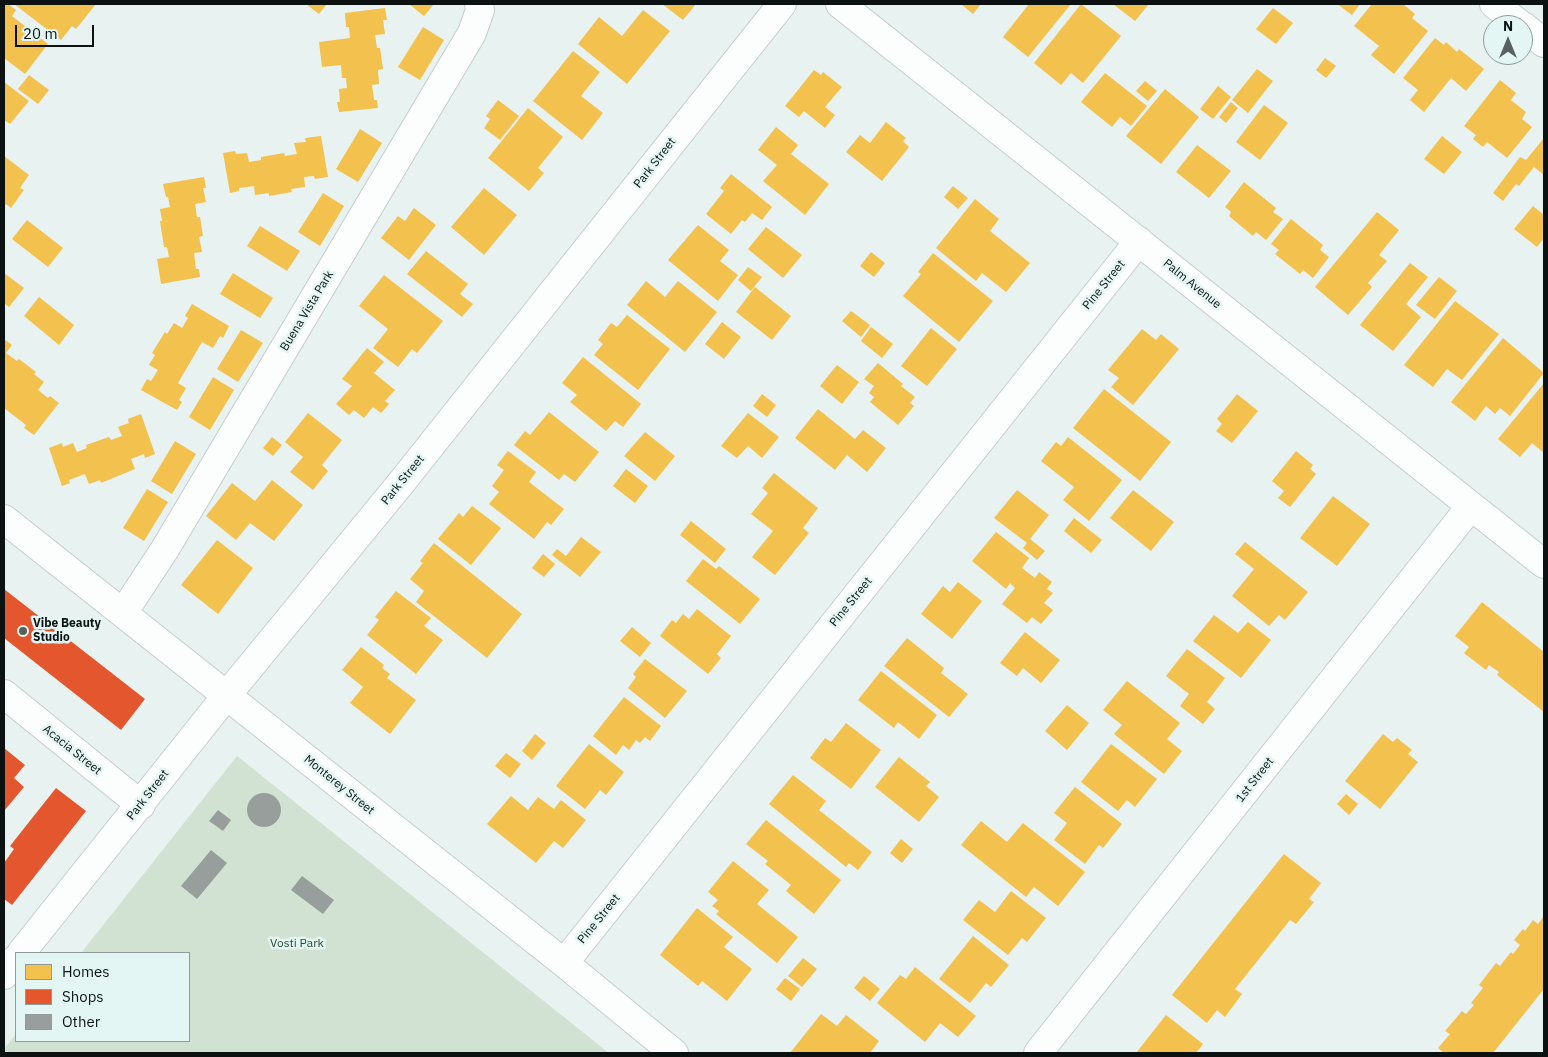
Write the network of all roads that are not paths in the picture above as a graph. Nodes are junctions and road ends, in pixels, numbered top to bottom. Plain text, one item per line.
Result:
1 (479, 4) edge
2 (782, 4) edge
3 (840, 4) edge
4 (1494, 4) edge
5 (1508, 15) edge
6 (1533, 34) edge
7 (1544, 43) edge
8 (1139, 241) junction
9 (1471, 506) junction
10 (4, 519) edge
11 (1544, 564) edge
12 (123, 613) junction
13 (4, 694) edge
14 (227, 694) junction
15 (141, 805) junction
16 (22, 952) edge
17 (15, 960) edge
18 (564, 963) junction
19 (4, 975) edge
20 (674, 1053) edge
21 (1038, 1053) edge

1 - 12 street, Buena Vista Park
2 - 14 street, Park Street
3 - 8 street, Palm Avenue
4 - 5 street
6 - 7 street
8 - 9 street, Palm Avenue
8 - 18 street, Pine Street
9 - 11 street, Palm Avenue
9 - 21 street, 1st Street
10 - 12 street, Monterey Street
12 - 14 street, Monterey Street
13 - 15 street, Acacia Street
14 - 15 street, Park Street
14 - 18 street, Monterey Street
15 - 16 street, Park Street
17 - 19 street
18 - 20 street, Monterey Street

